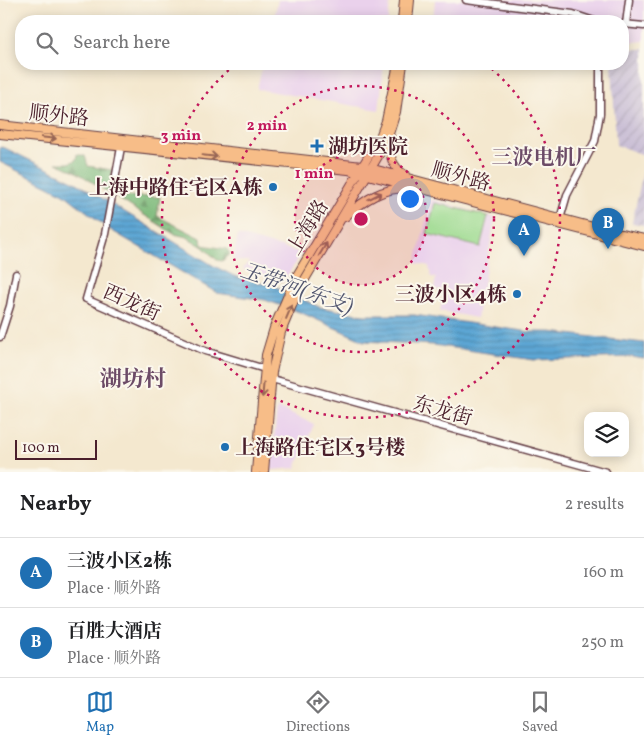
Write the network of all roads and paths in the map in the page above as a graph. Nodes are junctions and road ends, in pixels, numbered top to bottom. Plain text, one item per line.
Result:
1 (404, 0) edge
2 (410, 0) edge
3 (466, 0) edge
4 (629, 0) edge
5 (500, 2) edge
6 (403, 15) edge
7 (409, 15) edge
8 (576, 15) edge
9 (626, 15) edge
10 (629, 24) edge
11 (644, 26) edge
12 (397, 70) edge
13 (402, 70) edge
14 (600, 70) edge
15 (0, 125) edge
16 (392, 130) junction
17 (0, 134) edge
18 (122, 142) junction
19 (361, 169) junction
20 (369, 172) junction
21 (411, 179) junction
22 (419, 188) junction
23 (560, 219) junction
24 (338, 223) junction
25 (644, 239) edge
26 (644, 246) edge
27 (16, 274) dead end
28 (294, 291) junction
29 (0, 337) edge
30 (265, 368) junction
31 (272, 379) junction
32 (256, 472) edge
33 (264, 472) edge
34 (606, 472) edge

1 - 6 main road
2 - 7 main road
3 - 5 street
4 - 9 street
5 - 8 street
10 - 11 street
12 - 19 main road, 上海路
13 - 16 main road, 上海路
14 - 23 street
15 - 18 main road, 顺外路
16 - 20 main road, 上海路
16 - 21 main road
17 -> 18 main road, 顺外路
18 - 19 main road, 顺外路
18 - 30 street, 西龙街
19 - 20 main road, 顺外路
19 - 28 main road, 上海路
20 - 21 main road, 顺外路
20 - 22 main road, 顺外路
20 - 24 main road, 上海路
21 - 23 main road, 顺外路
24 -> 22 main road
22 - 26 main road, 顺外路
23 - 25 main road, 顺外路
28 -> 24 main road, 上海路
27 - 29 street
28 - 30 main road, 上海路
31 -> 28 main road, 上海路
30 -> 32 main road, 上海路
31 - 33 main road, 上海路
31 - 34 street, 东龙街

